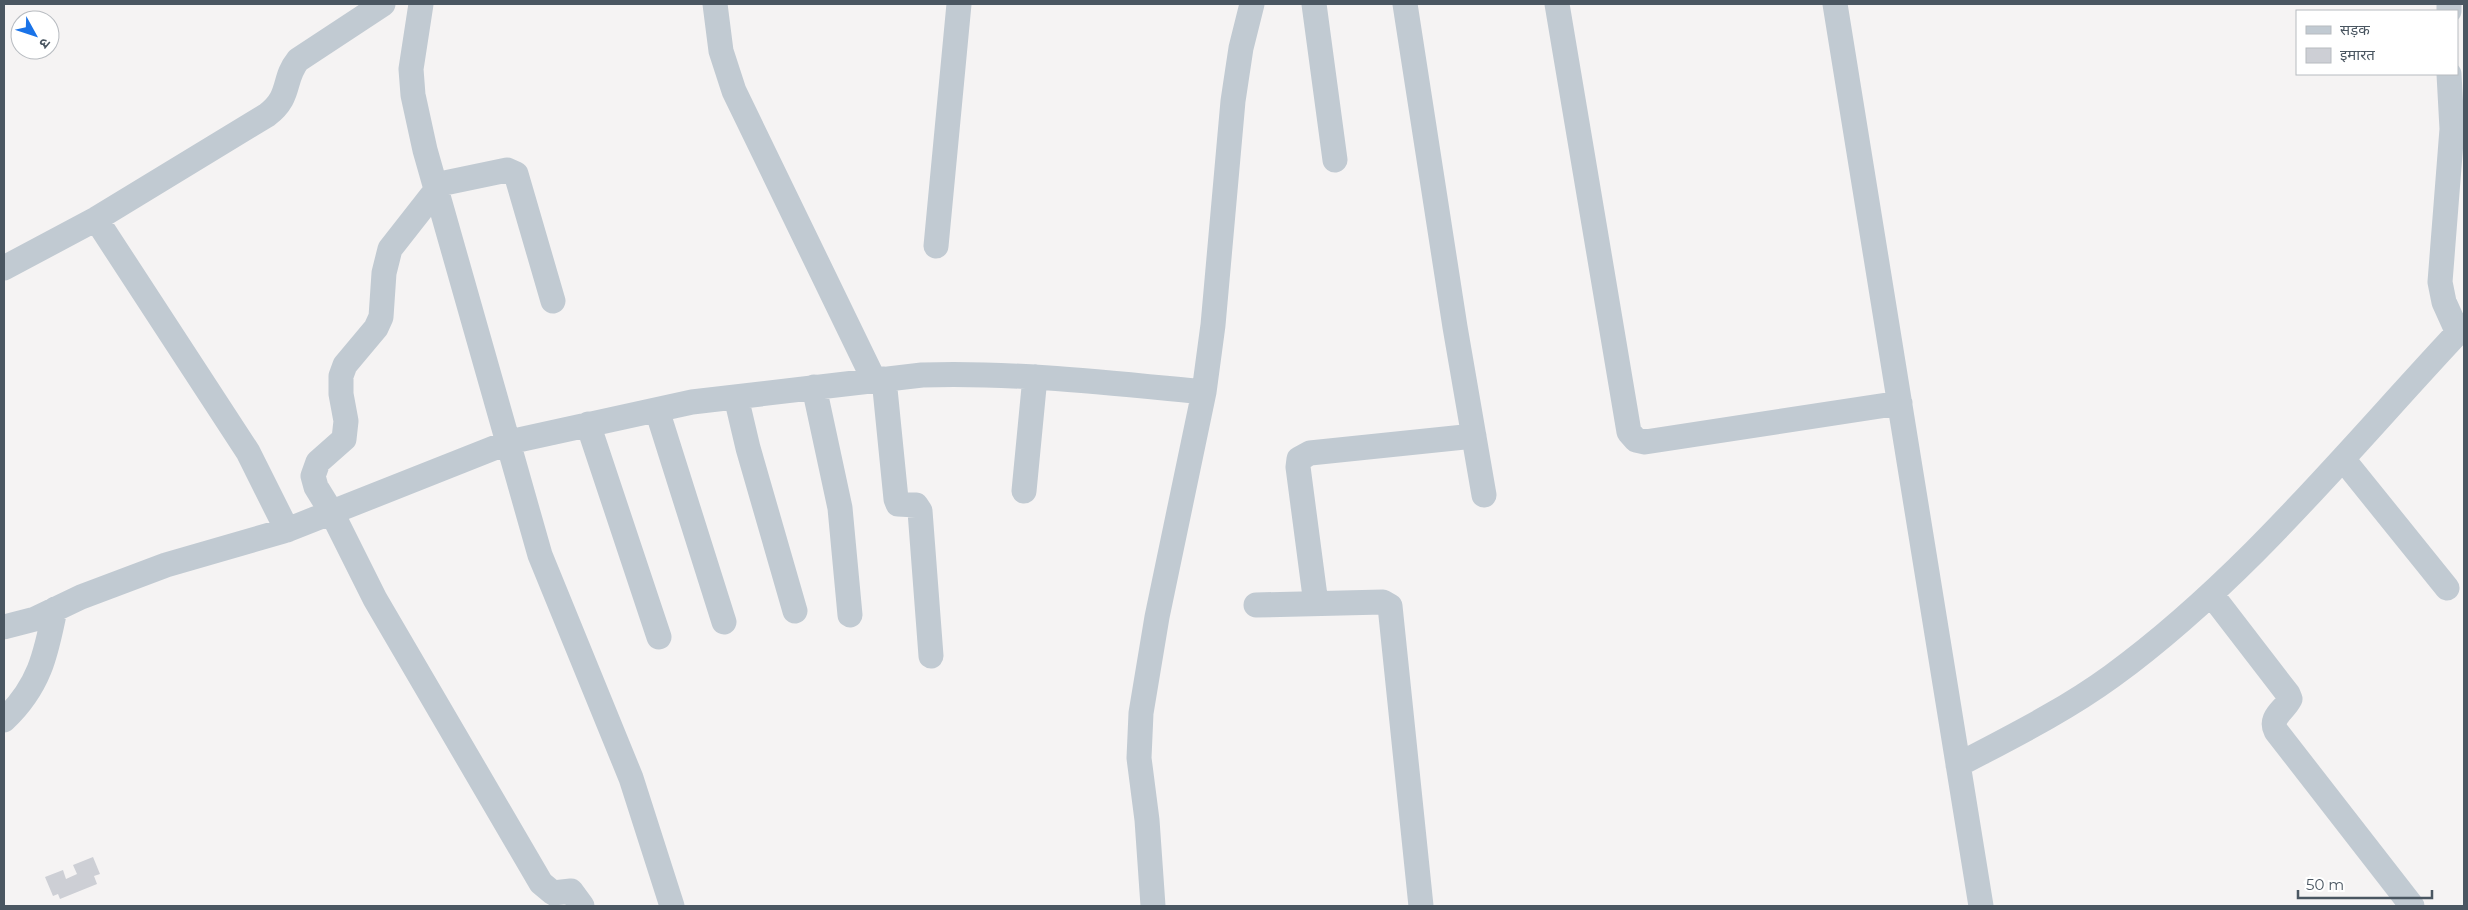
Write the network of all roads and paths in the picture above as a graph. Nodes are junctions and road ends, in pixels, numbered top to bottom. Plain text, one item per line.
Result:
1 (384, 4) edge
2 (421, 4) edge
3 (714, 4) edge
4 (959, 4) edge
5 (1252, 4) edge
6 (1314, 4) edge
7 (1405, 4) edge
8 (1557, 4) edge
9 (1835, 4) edge
10 (2448, 75) edge
11 (1335, 160) dead end
12 (436, 187) junction
13 (96, 219) junction
14 (936, 246) dead end
15 (4, 268) edge
16 (552, 301) dead end
17 (2461, 330) edge
18 (1035, 376) junction
19 (879, 380) junction
20 (814, 387) junction
21 (1204, 392) junction
22 (736, 397) junction
23 (1900, 403) junction
24 (658, 410) junction
25 (588, 424) junction
26 (1474, 436) junction
27 (509, 442) junction
28 (2343, 459) junction
29 (1024, 491) dead end
30 (1484, 495) dead end
31 (332, 513) junction
32 (286, 530) junction
33 (2447, 588) dead end
34 (2211, 594) junction
35 (1316, 604) junction
36 (1256, 605) dead end
37 (55, 609) junction
38 (795, 611) dead end
39 (850, 614) dead end
40 (724, 622) dead end
41 (4, 627) edge
42 (659, 637) dead end
43 (931, 656) dead end
44 (4, 720) edge
45 (1958, 765) junction
46 (582, 906) edge
47 (672, 906) edge
48 (1153, 906) edge
49 (1421, 906) edge
50 (1981, 906) edge
51 (2412, 906) edge

1 - 13 street
2 - 12 street
3 - 19 street
4 - 14 street
5 - 21 street
6 - 11 street
7 - 26 street
8 - 23 street
9 - 23 street
10 - 17 street
12 - 16 street
12 - 27 street
12 - 31 street
13 - 15 street
13 - 32 street
17 - 28 street
18 - 19 street
18 - 21 street
18 - 29 street
19 - 20 street
19 - 43 street
20 - 22 street
20 - 39 street
21 - 48 street
22 - 24 street
22 - 38 street
23 - 45 street
24 - 25 street
24 - 40 street
25 - 27 street
25 - 42 street
26 - 30 street
26 - 35 street
27 - 31 street
27 - 47 street
28 - 33 street
28 - 34 street
31 - 32 street
31 - 46 street
32 - 37 street
34 - 45 street
34 - 51 street
35 - 36 street
35 - 49 street
37 - 41 street
37 - 44 street
45 - 50 street

